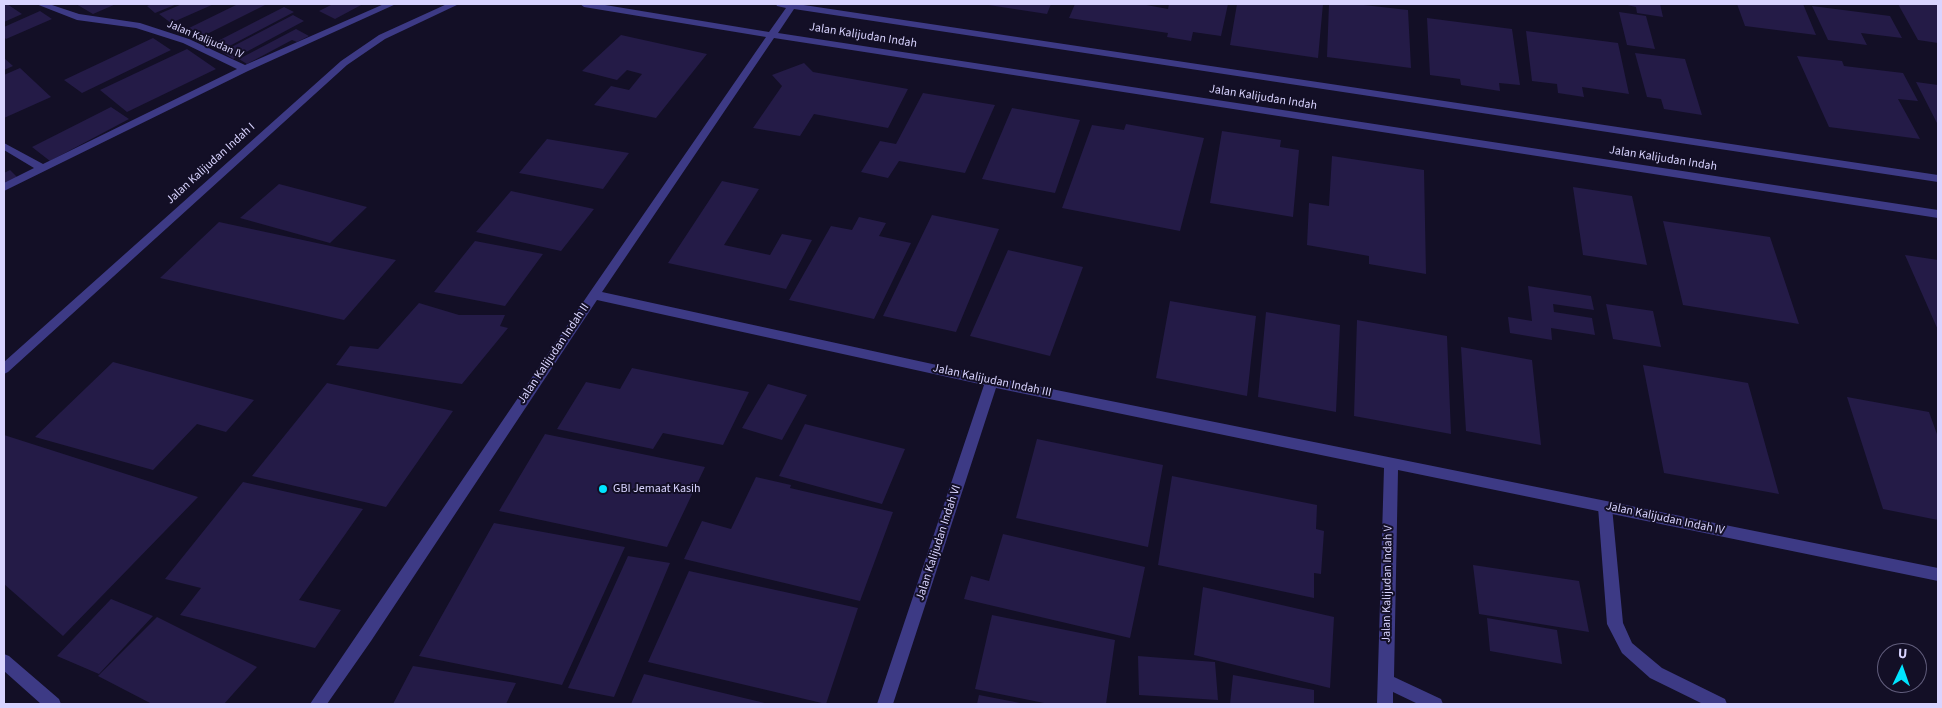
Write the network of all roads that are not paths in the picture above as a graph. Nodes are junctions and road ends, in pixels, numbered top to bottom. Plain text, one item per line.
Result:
1 (41, 4) edge
2 (391, 4) edge
3 (454, 4) edge
4 (584, 4) edge
5 (780, 4) edge
6 (792, 5) edge
7 (772, 35) junction
8 (245, 69) junction
9 (4, 146) edge
10 (43, 168) junction
11 (1938, 178) edge
12 (4, 187) edge
13 (1938, 214) edge
14 (594, 295) junction
15 (4, 369) edge
16 (992, 382) junction
17 (1391, 463) junction
18 (1604, 507) junction
19 (1938, 576) edge
20 (4, 662) edge
21 (1386, 681) junction
22 (55, 704) edge
23 (318, 704) edge
24 (885, 704) edge
25 (1385, 704) edge
26 (1435, 704) edge
27 (1719, 704) edge

1 - 8 street, Jalan Kalijudan IV
2 - 8 street
3 - 15 street, Jalan Kalijudan Indah I
4 - 7 street, Jalan Kalijudan Indah
5 - 6 street, Jalan Kalijudan Indah
6 - 7 street, Jalan Kalijudan Indah II
6 - 11 street, Jalan Kalijudan Indah
7 - 13 street, Jalan Kalijudan Indah
7 - 14 street, Jalan Kalijudan Indah II
8 - 10 street
9 - 10 street
10 - 12 street
14 - 16 street, Jalan Kalijudan Indah III
14 - 23 street, Jalan Kalijudan Indah II
16 - 17 street, Jalan Kalijudan Indah III
16 - 24 street, Jalan Kalijudan Indah VI
17 - 18 street, Jalan Kalijudan Indah IV
17 - 21 street, Jalan Kalijudan Indah V
18 - 19 street, Jalan Kalijudan Indah IV
18 - 27 street
20 - 22 street
21 - 25 street, Jalan Kalijudan Indah V
21 - 26 street

